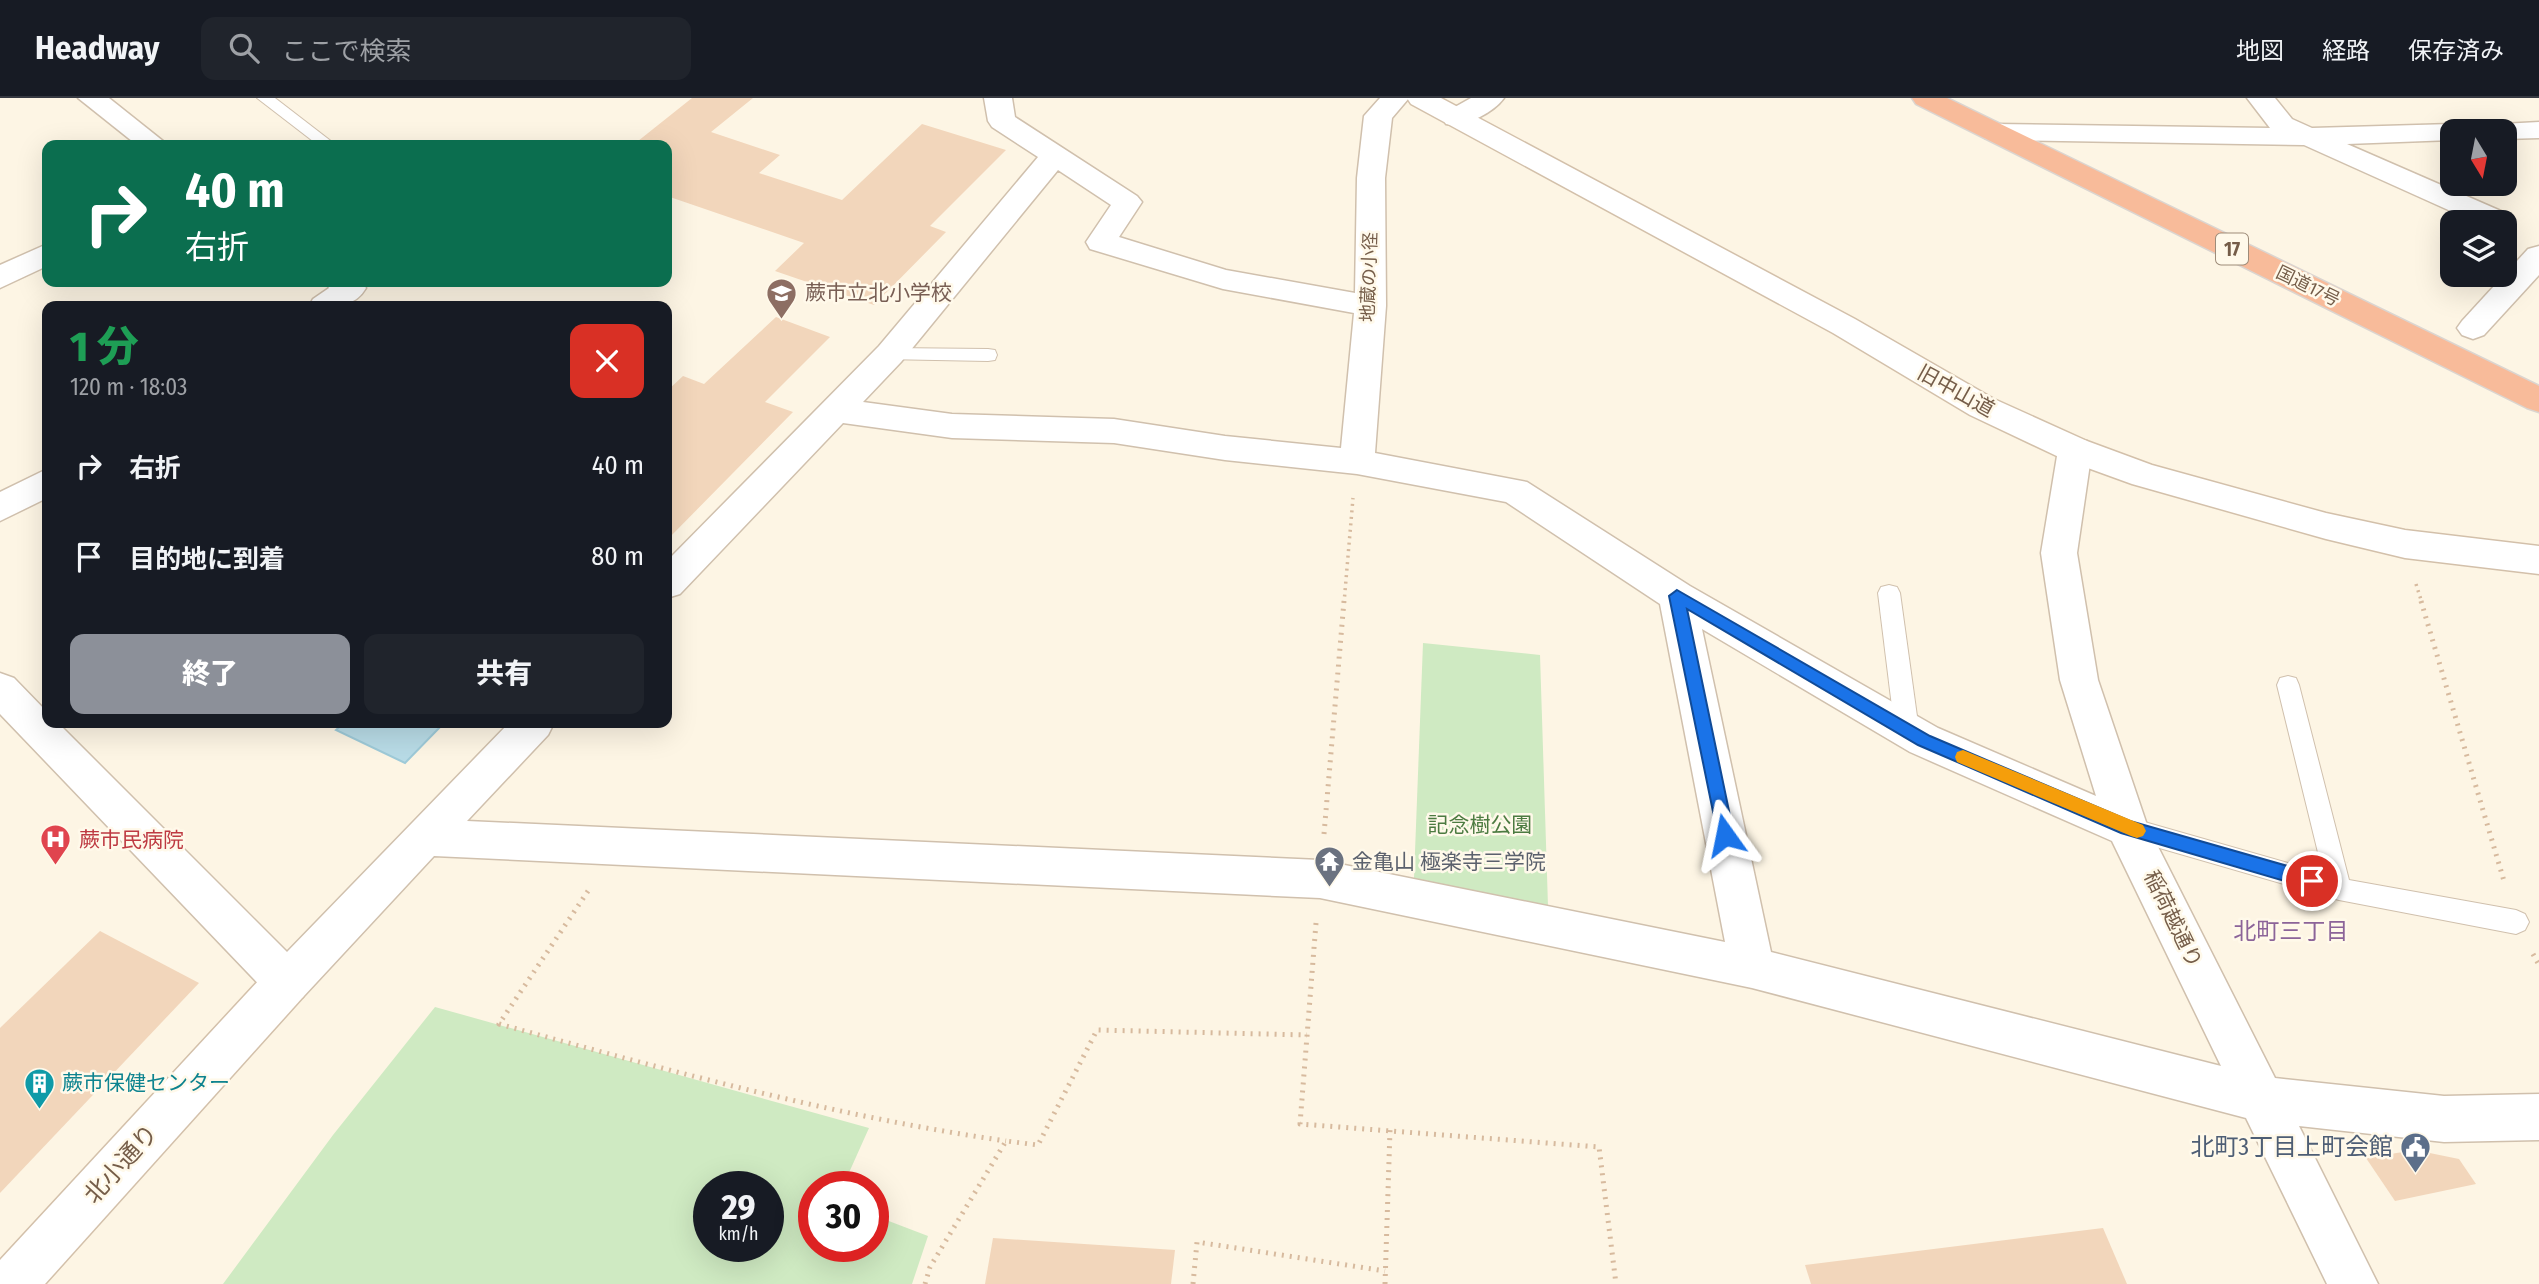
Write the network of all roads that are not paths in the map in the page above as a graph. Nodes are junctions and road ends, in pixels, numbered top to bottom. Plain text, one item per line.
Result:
1 (92, 98) edge
2 (265, 98) edge
3 (998, 98) edge
4 (1395, 98) edge
5 (1421, 98) edge
6 (1490, 98) edge
7 (1926, 98) edge
8 (2261, 98) edge
9 (1457, 118) junction
10 (2517, 130) edge
11 (2539, 130) edge
12 (1995, 132) junction
13 (2440, 132) edge
14 (2309, 137) junction
15 (147, 140) edge
16 (321, 140) edge
17 (1056, 154) junction
18 (2473, 210) edge
19 (2517, 230) edge
20 (2539, 240) edge
21 (2539, 256) edge
22 (42, 257) edge
23 (0, 278) edge
24 (349, 287) edge
25 (332, 301) edge
26 (1370, 306) junction
27 (2473, 328) dead end
28 (890, 354) junction
29 (988, 355) dead end
30 (2539, 400) edge
31 (835, 410) junction
32 (2075, 450) junction
33 (1357, 462) junction
34 (42, 485) edge
35 (0, 508) edge
36 (2539, 560) edge
37 (672, 579) edge
38 (1889, 593) dead end
39 (1677, 596) junction
40 (2288, 685) dead end
41 (0, 689) edge
42 (529, 728) edge
43 (1907, 731) junction
44 (2127, 828) junction
45 (423, 838) junction
46 (2339, 889) junction
47 (2516, 922) road end
48 (1752, 968) junction
49 (287, 982) junction
50 (2262, 1099) junction
51 (2539, 1117) edge
52 (12, 1284) edge
53 (2353, 1284) edge

1 - 15 street
2 - 16 lane
3 - 17 street
4 - 26 street, 地蔵の小径
5 - 9 street, 旧中山道
6 - 9 street
7 - 12 highway, 国道17号 / 17
8 - 14 street
9 - 32 street, 旧中山道
10 - 11 street
12 - 14 street
12 - 30 highway, 国道17号 / 17
13 - 14 street
14 - 18 street
17 - 26 street
17 - 28 street
19 - 20 street
21 - 27 street
22 - 23 street
24 - 25 street
26 - 33 street, 地蔵の小径
28 - 29 lane
28 - 31 street
31 - 33 street
31 - 37 street
32 - 36 street, 旧中山道
32 - 44 street, 稲荷越通り
33 - 39 street
34 - 35 street
38 - 43 lane
39 - 43 street
39 - 48 street
40 - 46 lane
41 - 49 street
42 - 45 street, 北小通り
43 - 44 street
44 - 46 lane
44 - 50 street, 稲荷越通り
45 - 48 street
45 - 49 street, 北小通り
46 - 47 lane
48 - 50 street
49 - 52 street, 北小通り
50 - 51 street
50 - 53 street, 稲荷越通り

